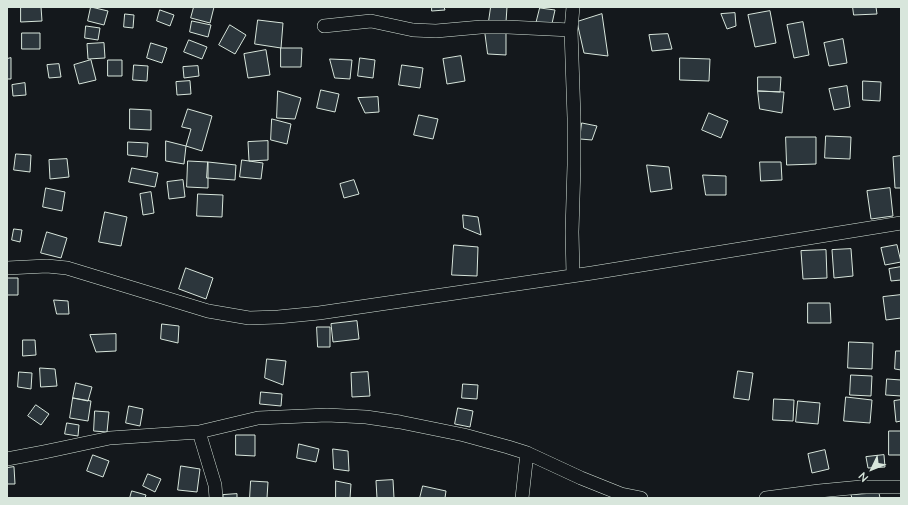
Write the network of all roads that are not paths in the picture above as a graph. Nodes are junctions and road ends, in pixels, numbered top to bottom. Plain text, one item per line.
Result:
1 (573, 7) edge
2 (324, 26) dead end
3 (571, 30) junction
4 (901, 223) edge
5 (7, 268) edge
6 (573, 275) junction
7 (199, 432) junction
8 (528, 453) junction
9 (7, 459) edge
10 (901, 487) edge
11 (819, 494) edge
12 (216, 498) edge
13 (522, 498) edge
14 (641, 498) edge
15 (766, 498) edge

1 - 3 street
2 - 3 street
3 - 6 street
4 - 6 street
5 - 6 street
7 - 8 street
7 - 9 street
7 - 12 street
8 - 13 street
8 - 14 street
10 - 11 street
11 - 15 street

